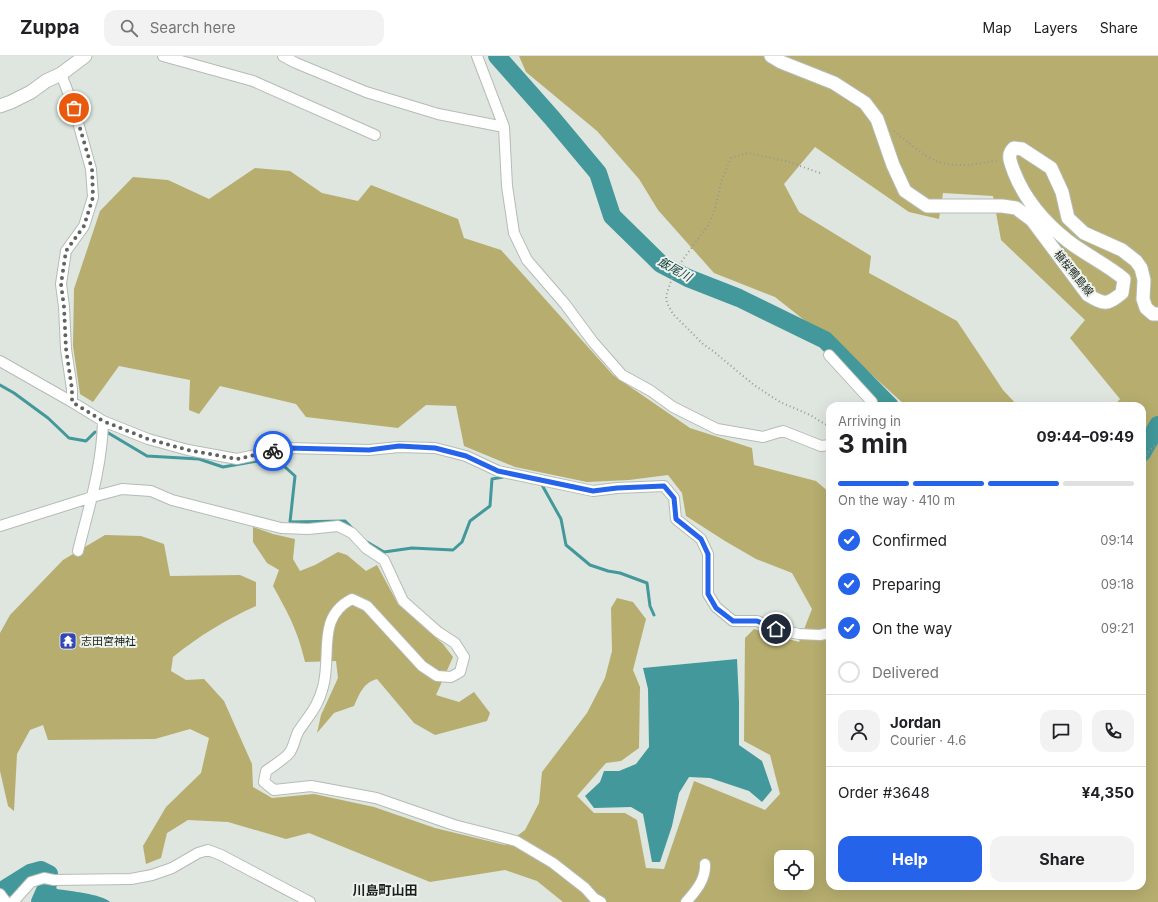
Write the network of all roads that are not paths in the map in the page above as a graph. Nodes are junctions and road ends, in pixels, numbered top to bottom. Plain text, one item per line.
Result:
1 (85, 56) edge
2 (163, 56) edge
3 (283, 56) edge
4 (476, 56) edge
5 (771, 56) edge
6 (61, 74) junction
7 (0, 106) edge
8 (504, 127) junction
9 (375, 136) dead end
10 (1158, 314) edge
11 (829, 355) dead end
12 (0, 361) edge
13 (72, 402) junction
14 (872, 402) edge
15 (103, 421) junction
16 (826, 445) edge
17 (92, 497) junction
18 (0, 526) edge
19 (78, 551) dead end
20 (826, 634) edge
21 (705, 864) dead end
22 (13, 902) edge
23 (310, 902) edge
24 (601, 902) edge
25 (686, 902) edge

1 - 6 main road
2 - 9 street
3 - 8 street
4 - 8 street
5 - 10 main road, 植桜鴨島線
6 - 7 main road
6 - 13 street
8 - 16 street
11 - 14 street
12 - 13 street
13 - 15 street
15 - 17 street
15 - 20 street
17 - 18 street
17 - 19 street
17 - 24 street
21 - 25 street
22 - 23 street

